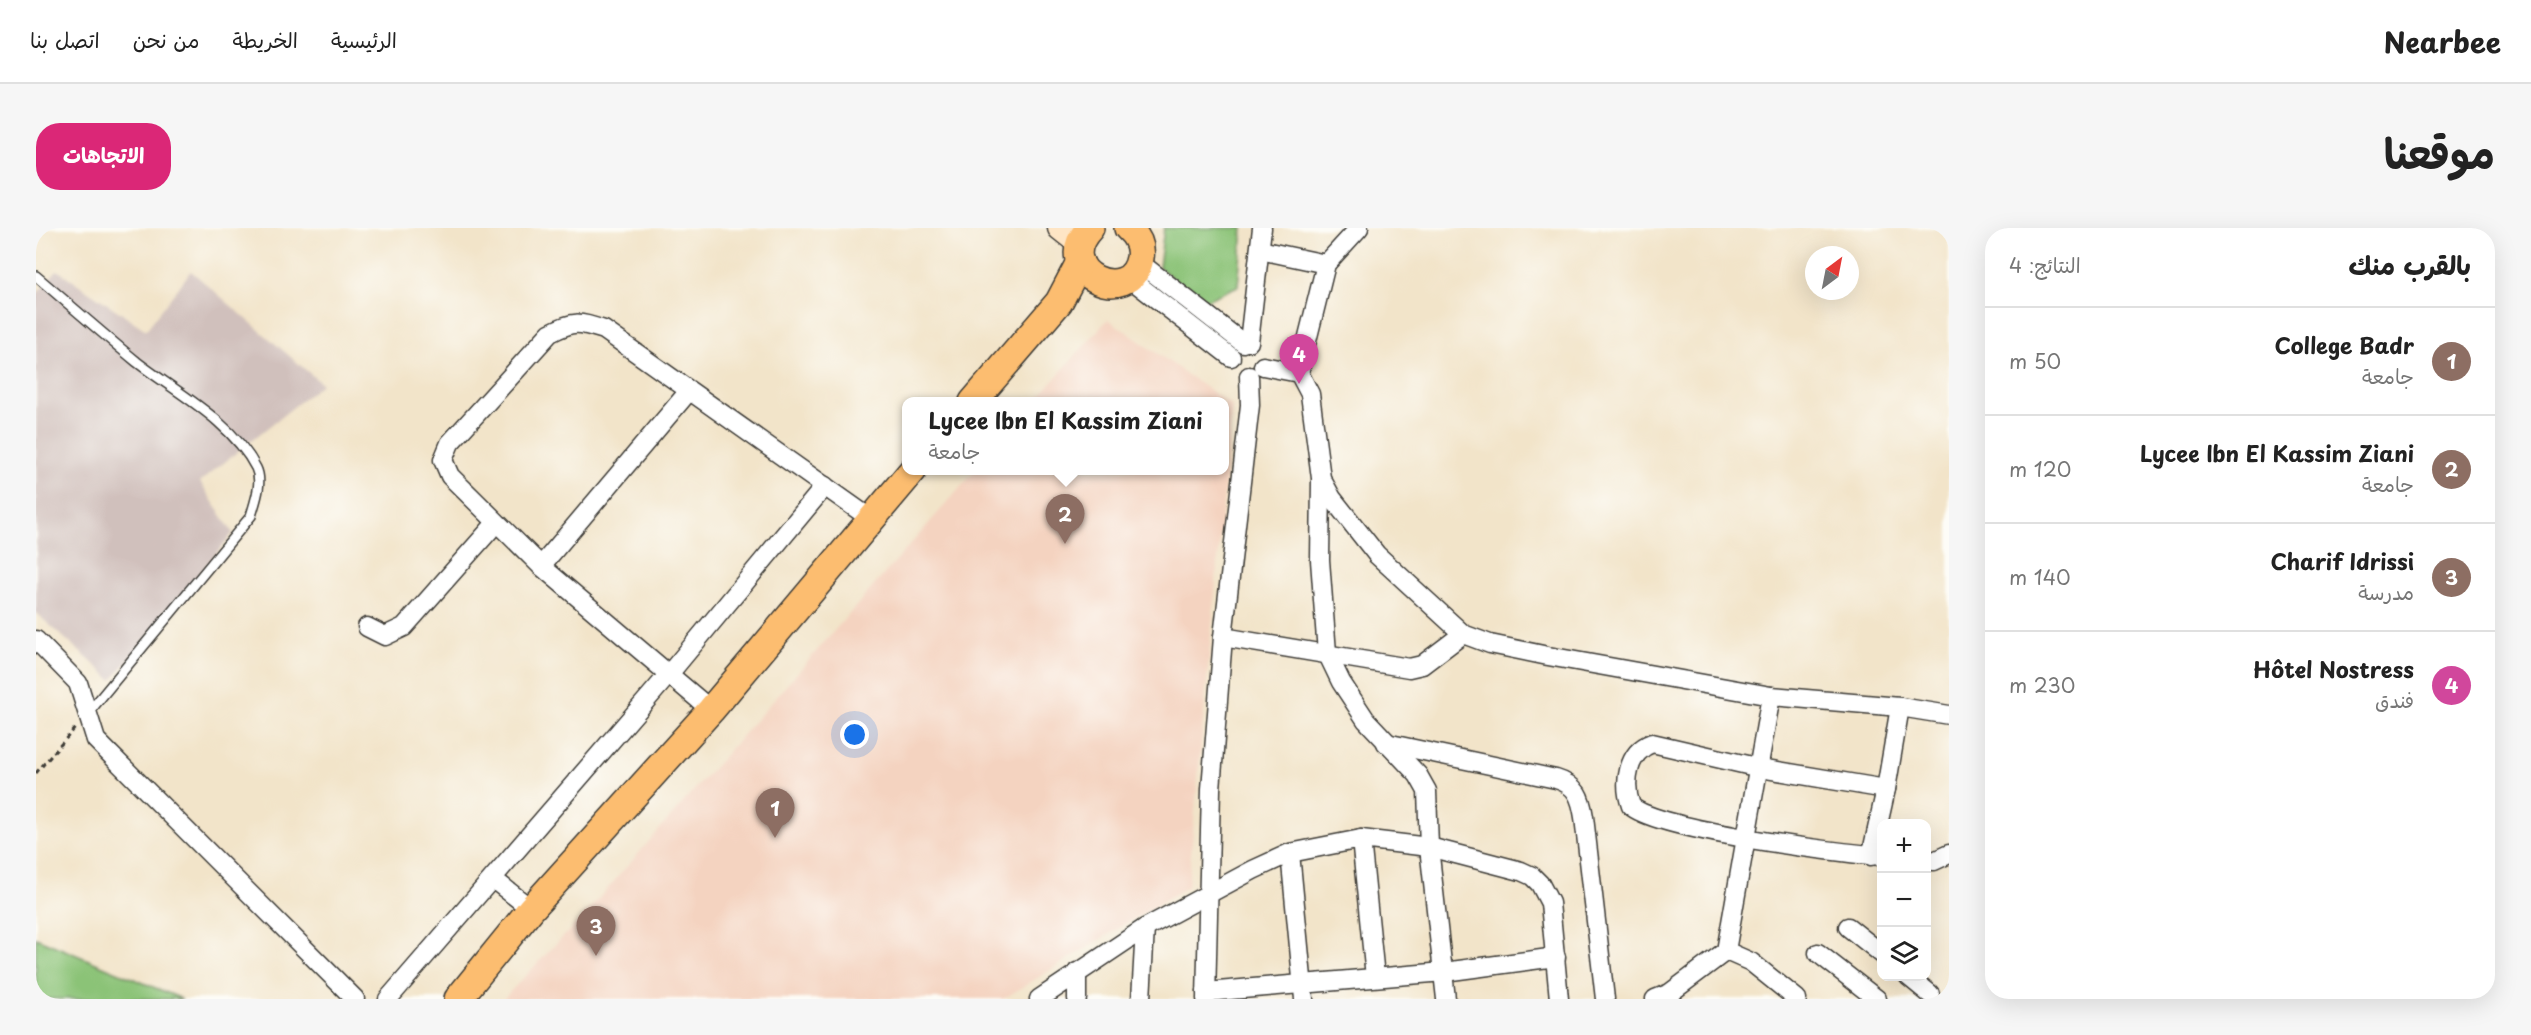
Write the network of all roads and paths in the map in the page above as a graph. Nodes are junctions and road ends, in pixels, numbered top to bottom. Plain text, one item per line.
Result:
1 (1262, 228) edge
2 (1359, 228) edge
3 (1077, 240) edge
4 (1136, 248) edge
5 (1260, 249) junction
6 (1326, 264) junction
7 (37, 277) edge
8 (1100, 282) junction
9 (1059, 302) junction
10 (1241, 347) junction
11 (1256, 371) junction
12 (1299, 373) junction
13 (689, 391) junction
14 (977, 397) edge
15 (910, 475) edge
16 (1321, 478) junction
17 (825, 486) junction
18 (872, 519) junction
19 (496, 523) junction
20 (541, 566) junction
21 (367, 627) dead end
22 (1463, 634) junction
23 (1223, 637) junction
24 (36, 640) edge
25 (1327, 653) junction
26 (669, 674) junction
27 (1771, 696) junction
28 (1900, 707) junction
29 (711, 710) junction
30 (89, 712) junction
31 (1949, 715) edge
32 (1386, 743) junction
33 (1760, 768) junction
34 (36, 773) edge
35 (1886, 789) junction
36 (1747, 837) junction
37 (1361, 839) junction
38 (1429, 847) junction
39 (1290, 853) junction
40 (1949, 854) edge
41 (1876, 856) edge
42 (1931, 861) edge
43 (493, 879) junction
44 (1209, 891) junction
45 (531, 909) junction
46 (1848, 927) dead end
47 (1145, 928) junction
48 (1725, 951) junction
49 (1877, 951) edge
50 (1818, 953) dead end
51 (1556, 957) junction
52 (1077, 972) junction
53 (1444, 972) junction
54 (1375, 977) junction
55 (1913, 981) edge
56 (1304, 992) edge
57 (1206, 996) edge
58 (1668, 997) edge
59 (1930, 997) edge
60 (355, 999) edge
61 (388, 999) edge
62 (458, 999) edge
63 (1039, 999) edge
64 (1077, 999) edge
65 (1141, 999) edge
66 (1446, 999) edge
67 (1559, 999) edge
68 (1605, 999) edge
69 (1797, 999) edge
70 (1877, 999) edge

1 - 5 street
2 - 6 street
3 - 8 main road
3 - 9 main road
4 - 8 main road
4 - 10 street
5 - 6 street
5 - 10 street
6 - 12 street
7 - 30 lane
8 - 9 main road
9 - 14 main road
10 - 11 street
10 - 11 street
11 - 12 street
11 - 23 street
12 - 16 street
13 - 17 street
13 - 19 street
13 - 20 street
15 - 18 main road
16 - 22 street
16 - 25 street
17 - 18 street
17 - 26 street
18 - 29 main road
19 - 20 street
19 - 21 street
20 - 26 street
22 - 25 street
22 - 27 street
23 - 25 street
23 - 44 street
24 - 30 street
25 - 32 street
26 - 29 street
26 - 43 street
27 - 28 street
27 - 33 street
28 - 31 street
28 - 35 street
29 - 45 main road
30 - 34 path
30 - 60 street
32 - 38 street
32 - 68 street
33 - 35 street
33 - 36 street
33 - 36 street
35 - 41 street
36 - 41 street
36 - 48 street
37 - 38 street
37 - 39 street
37 - 54 street
38 - 51 street
38 - 53 street
39 - 44 street
39 - 56 street
40 - 42 street
43 - 45 street
43 - 61 street
44 - 47 street
44 - 57 street
45 - 62 main road
46 - 49 street
47 - 52 street
47 - 65 street
48 - 58 street
48 - 69 street
50 - 70 street
51 - 53 street
51 - 67 street
52 - 63 street
52 - 64 street
53 - 54 street
53 - 66 street
54 - 56 street
55 - 59 street
56 - 57 street

